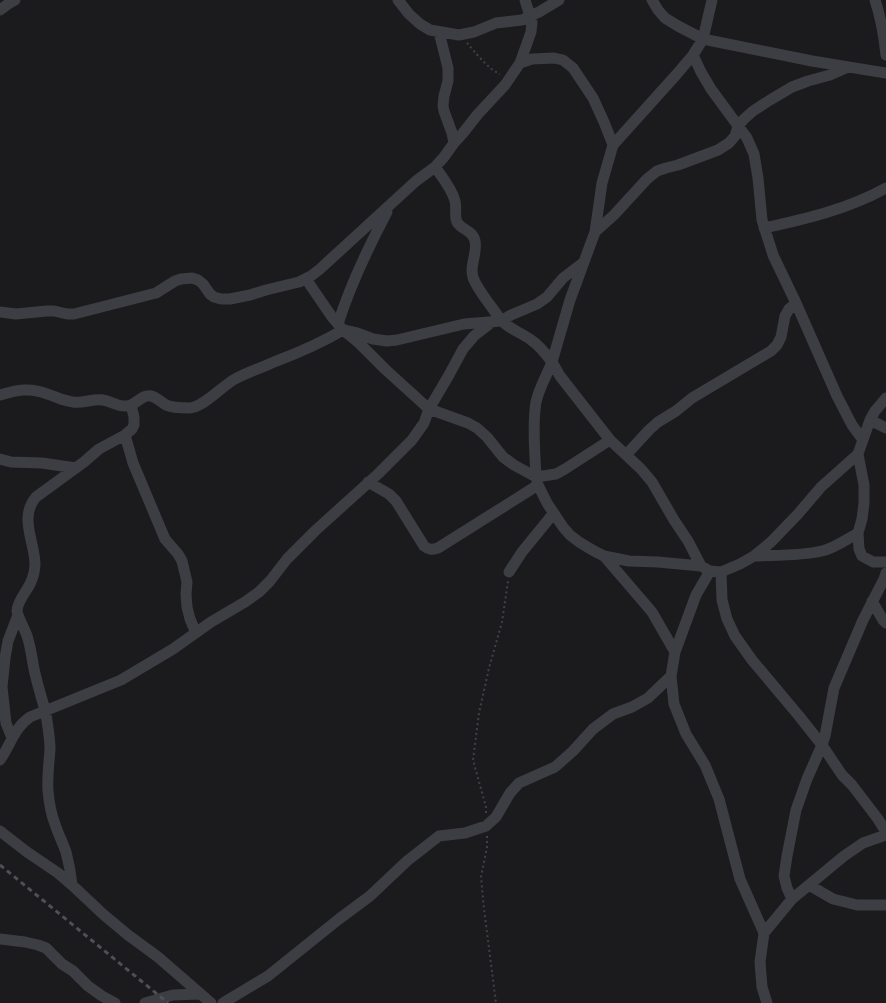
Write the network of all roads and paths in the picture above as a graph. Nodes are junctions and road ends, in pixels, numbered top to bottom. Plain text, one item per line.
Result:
1 (15, 0) edge
2 (398, 0) edge
3 (525, 0) edge
4 (560, 0) edge
5 (652, 0) edge
6 (712, 0) edge
7 (875, 0) edge
8 (0, 10) edge
9 (531, 16) junction
10 (439, 32) junction
11 (459, 35) junction
12 (703, 39) junction
13 (693, 55) junction
14 (886, 55) edge
15 (520, 63) junction
16 (848, 67) junction
17 (886, 73) edge
18 (513, 75) junction
19 (738, 126) junction
20 (454, 143) junction
21 (613, 145) junction
22 (435, 167) junction
23 (886, 188) edge
24 (392, 203) junction
25 (764, 228) junction
26 (595, 232) junction
27 (584, 262) junction
28 (306, 279) junction
29 (796, 303) junction
30 (0, 312) edge
31 (497, 321) junction
32 (341, 327) junction
33 (552, 362) junction
34 (0, 395) edge
35 (886, 398) edge
36 (131, 405) junction
37 (429, 409) junction
38 (870, 420) junction
39 (886, 428) edge
40 (125, 435) junction
41 (610, 440) junction
42 (863, 440) junction
43 (858, 454) junction
44 (626, 455) junction
45 (0, 459) edge
46 (76, 468) junction
47 (537, 481) junction
48 (368, 482) junction
49 (553, 514) junction
50 (858, 533) junction
51 (604, 556) junction
52 (754, 556) junction
53 (886, 562) edge
54 (711, 570) junction
55 (509, 572) joint
56 (886, 573) edge
57 (872, 601) junction
58 (18, 615) junction
59 (886, 623) edge
60 (196, 633) junction
61 (675, 652) junction
62 (671, 676) junction
63 (45, 711) junction
64 (12, 738) junction
65 (822, 745) junction
66 (0, 760) edge
67 (486, 826) junction
68 (0, 831) edge
69 (886, 834) edge
70 (72, 885) junction
71 (809, 886) junction
72 (792, 899) junction
73 (886, 905) edge
74 (764, 933) junction
75 (0, 939) edge
76 (200, 994) junction
77 (115, 1003) edge
78 (145, 1003) edge
79 (211, 1003) edge
80 (224, 1003) edge
81 (496, 1003) edge
82 (767, 1003) edge

1 - 8 street
2 - 10 street
3 - 9 street
4 - 9 street
5 - 12 street
6 - 12 street
7 - 14 street
9 - 11 street
9 - 15 street
10 - 11 street
10 - 20 street
11 - 18 path
12 - 13 street
12 - 16 street
13 - 19 street
13 - 21 street
15 - 18 street
15 - 21 street
16 - 17 street
16 - 19 street
18 - 20 street
19 - 25 street
19 - 26 street
20 - 22 street
21 - 26 street
22 - 24 street
22 - 31 street
23 - 25 street
24 - 28 street
24 - 32 street
25 - 29 street
26 - 27 street
27 - 31 street
27 - 33 street
28 - 30 street
28 - 32 street
29 - 42 street
29 - 44 street
31 - 32 street
31 - 33 street
31 - 37 street
32 - 36 street
32 - 37 street
33 - 41 street
33 - 47 street
34 - 36 street
35 - 38 street
36 - 40 street
37 - 47 street
37 - 48 street
38 - 39 street
38 - 42 street
40 - 46 street
40 - 60 street
41 - 44 street
41 - 47 street
42 - 43 street
43 - 50 street
43 - 52 street
44 - 54 street
45 - 46 street
46 - 58 street
47 - 48 street
47 - 49 street
48 - 60 street
49 - 51 street
49 - 55 street
50 - 52 street
50 - 53 street
51 - 54 street
51 - 61 street
52 - 54 street
54 - 61 street
54 - 65 street
55 - 67 path
56 - 57 street
57 - 59 street
57 - 65 street
58 - 63 street
58 - 64 street
60 - 63 street
61 - 62 street
62 - 67 street
62 - 74 street
63 - 64 street
63 - 70 street
64 - 66 street
65 - 69 street
65 - 72 street
67 - 80 street
67 - 81 path
68 - 70 street
69 - 71 street
70 - 76 street
71 - 72 street
71 - 73 street
72 - 74 street
74 - 82 street
75 - 77 street
76 - 78 street
76 - 79 street

